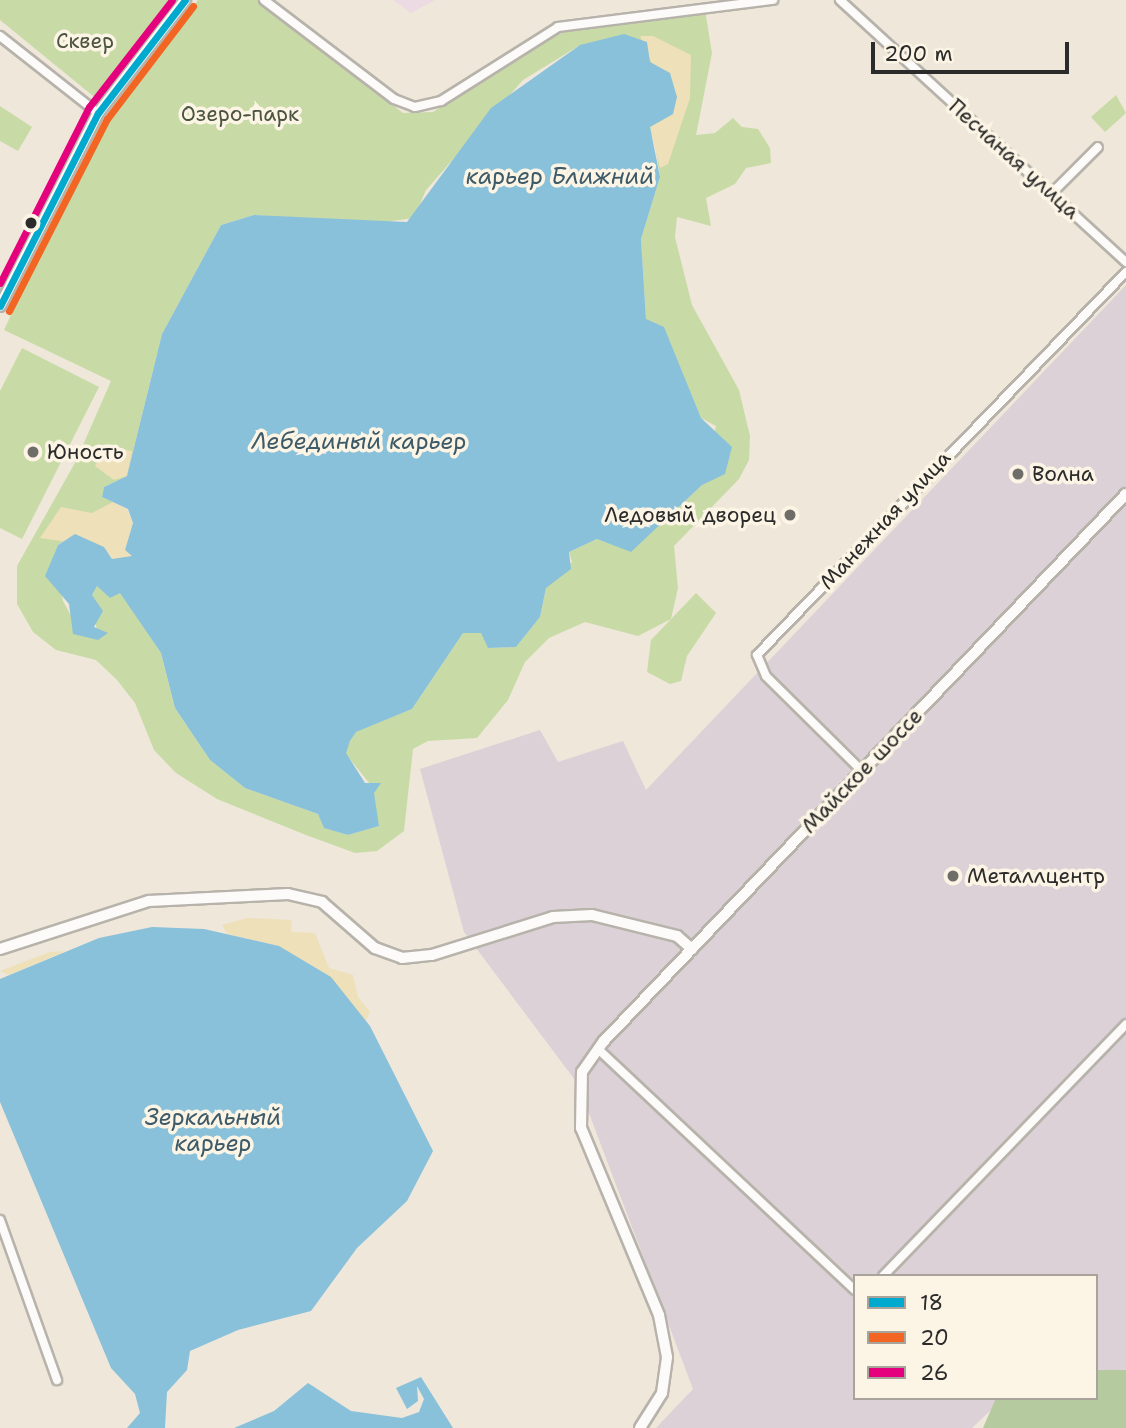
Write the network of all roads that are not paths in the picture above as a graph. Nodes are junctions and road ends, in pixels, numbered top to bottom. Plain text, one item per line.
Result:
1 (186, 0) edge
2 (264, 0) edge
3 (773, 0) edge
4 (840, 0) edge
5 (0, 36) edge
6 (98, 113) junction
7 (1098, 147) dead end
8 (1051, 194) junction
9 (1126, 262) edge
10 (1126, 272) edge
11 (0, 306) edge
12 (1126, 494) edge
13 (862, 771) junction
14 (0, 949) edge
15 (692, 949) junction
16 (1126, 1024) edge
17 (598, 1049) junction
18 (0, 1220) edge
19 (885, 1274) edge
20 (853, 1288) edge
21 (57, 1380) dead end
22 (640, 1428) edge

1 - 6 street
2 - 3 street
4 - 8 street, Песчаная улица
5 - 6 street
6 - 11 street
7 - 8 street
8 - 9 street, Песчаная улица
10 - 13 street, Манежная улица
12 - 13 street, Майское шоссе
13 - 15 street, Майское шоссе
14 - 15 street
15 - 17 street, Майское шоссе
16 - 19 street
17 - 20 street
17 - 22 street, Майское шоссе
18 - 21 street

